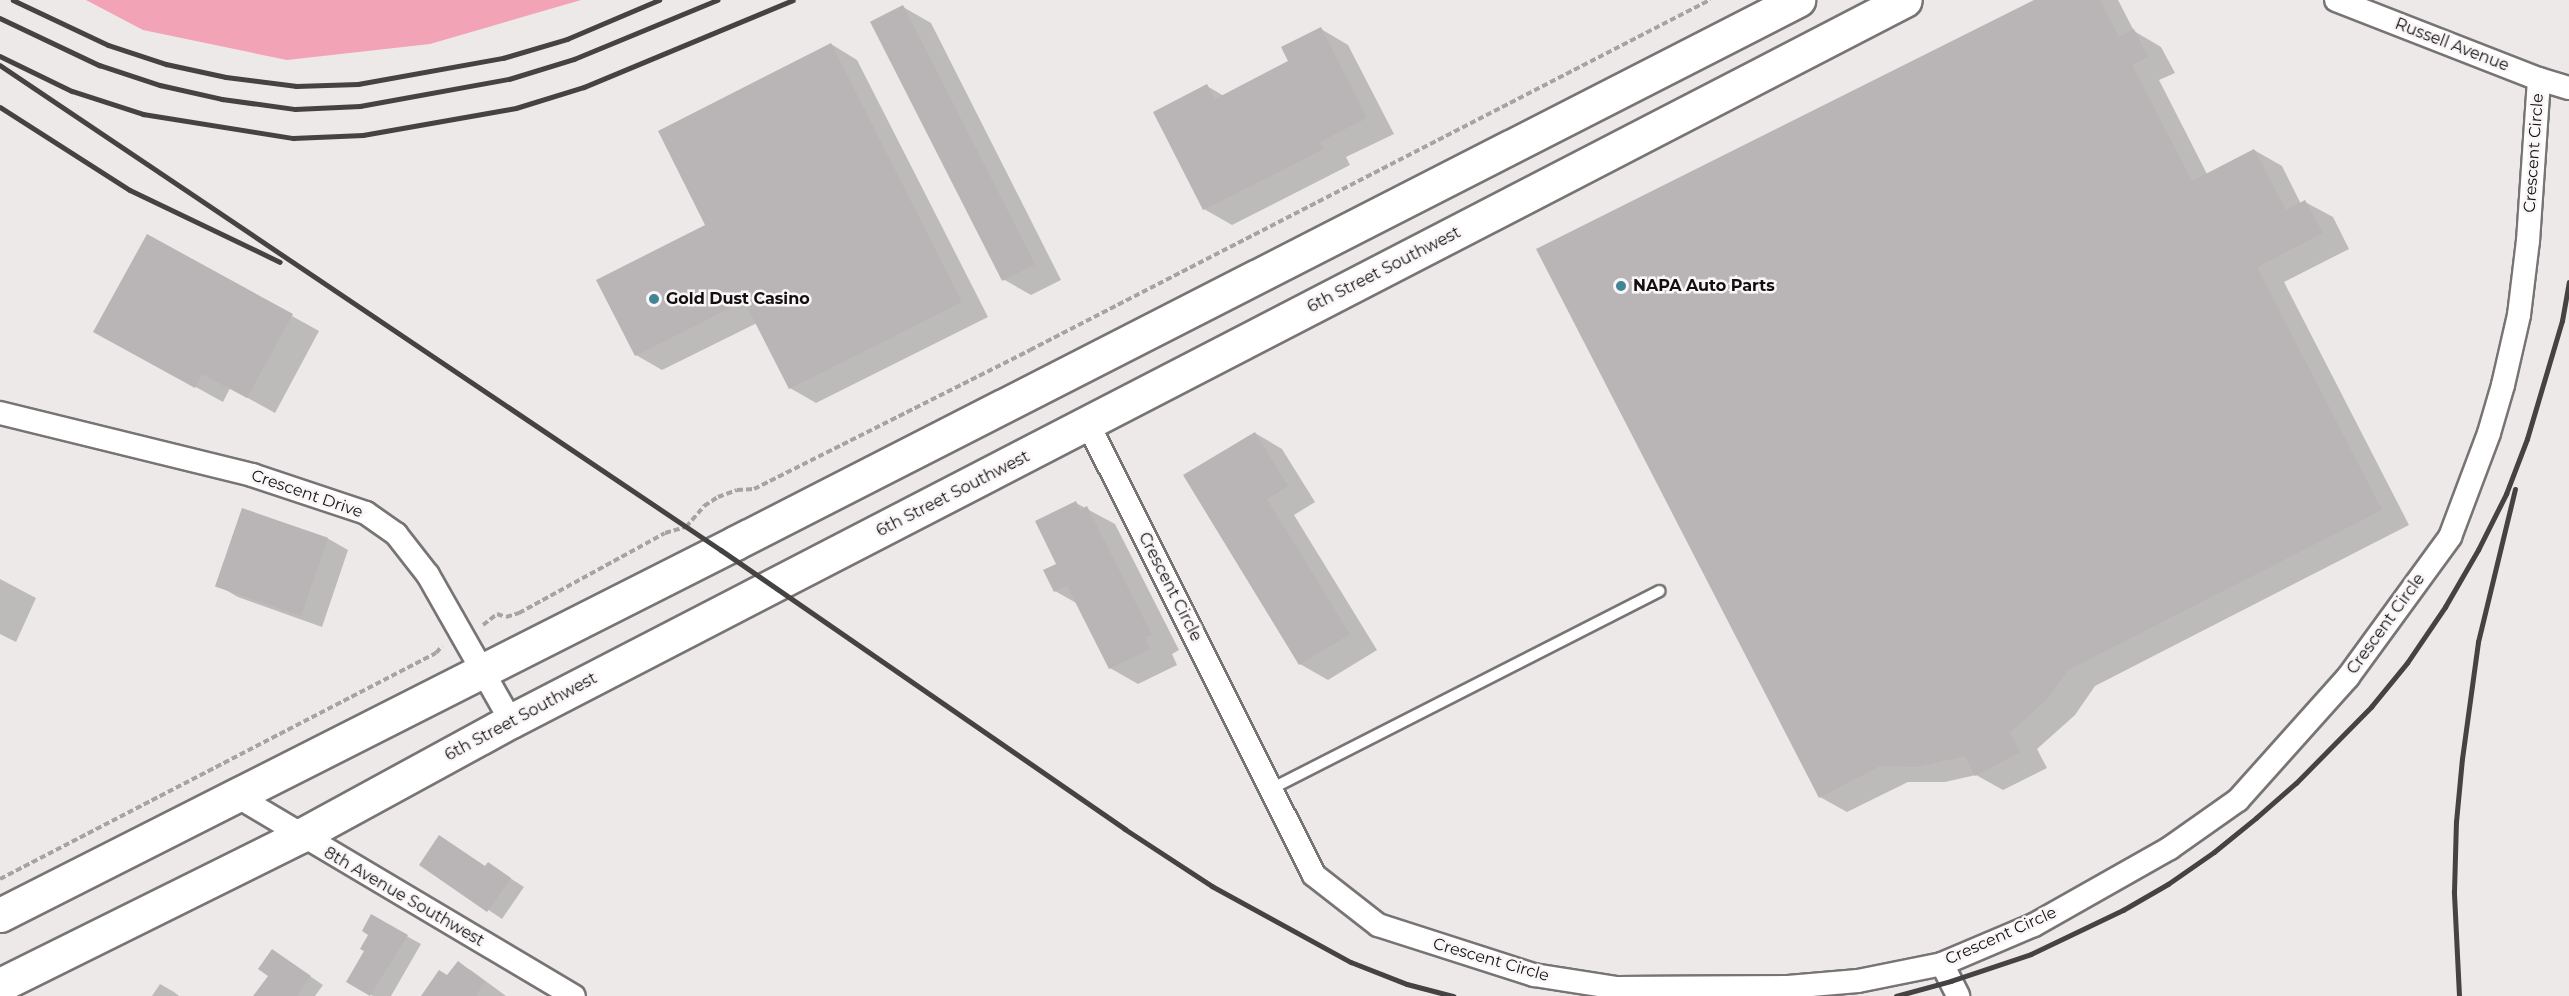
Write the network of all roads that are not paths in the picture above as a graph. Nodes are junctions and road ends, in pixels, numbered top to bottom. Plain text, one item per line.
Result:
1 (1798, 0) edge
2 (1905, 0) edge
3 (2336, 0) edge
4 (2539, 79) junction
5 (2569, 88) edge
6 (0, 413) edge
7 (1088, 424) junction
8 (1659, 591) dead end
9 (483, 669) junction
10 (511, 721) junction
11 (1271, 789) junction
12 (235, 795) junction
13 (300, 836) junction
14 (0, 915) edge
15 (1942, 964) junction
16 (0, 985) edge
17 (574, 996) edge
18 (1958, 996) edge

1 - 9 main road
2 - 7 main road, 6th Street Southwest
3 - 4 street, Russell Avenue
4 - 5 street, Russell Avenue
4 - 15 street, Crescent Circle
6 - 9 street, Crescent Drive
7 - 10 main road, 6th Street Southwest
7 - 11 street, Crescent Circle
8 - 11 lane
9 - 10 street, Crescent Drive
9 - 12 main road
10 - 13 main road, 6th Street Southwest
11 - 15 street, Crescent Circle
12 - 13 street, 8th Avenue Southwest
12 - 14 main road
13 - 16 main road, 6th Street Southwest
13 - 17 street, 8th Avenue Southwest
15 - 18 street

